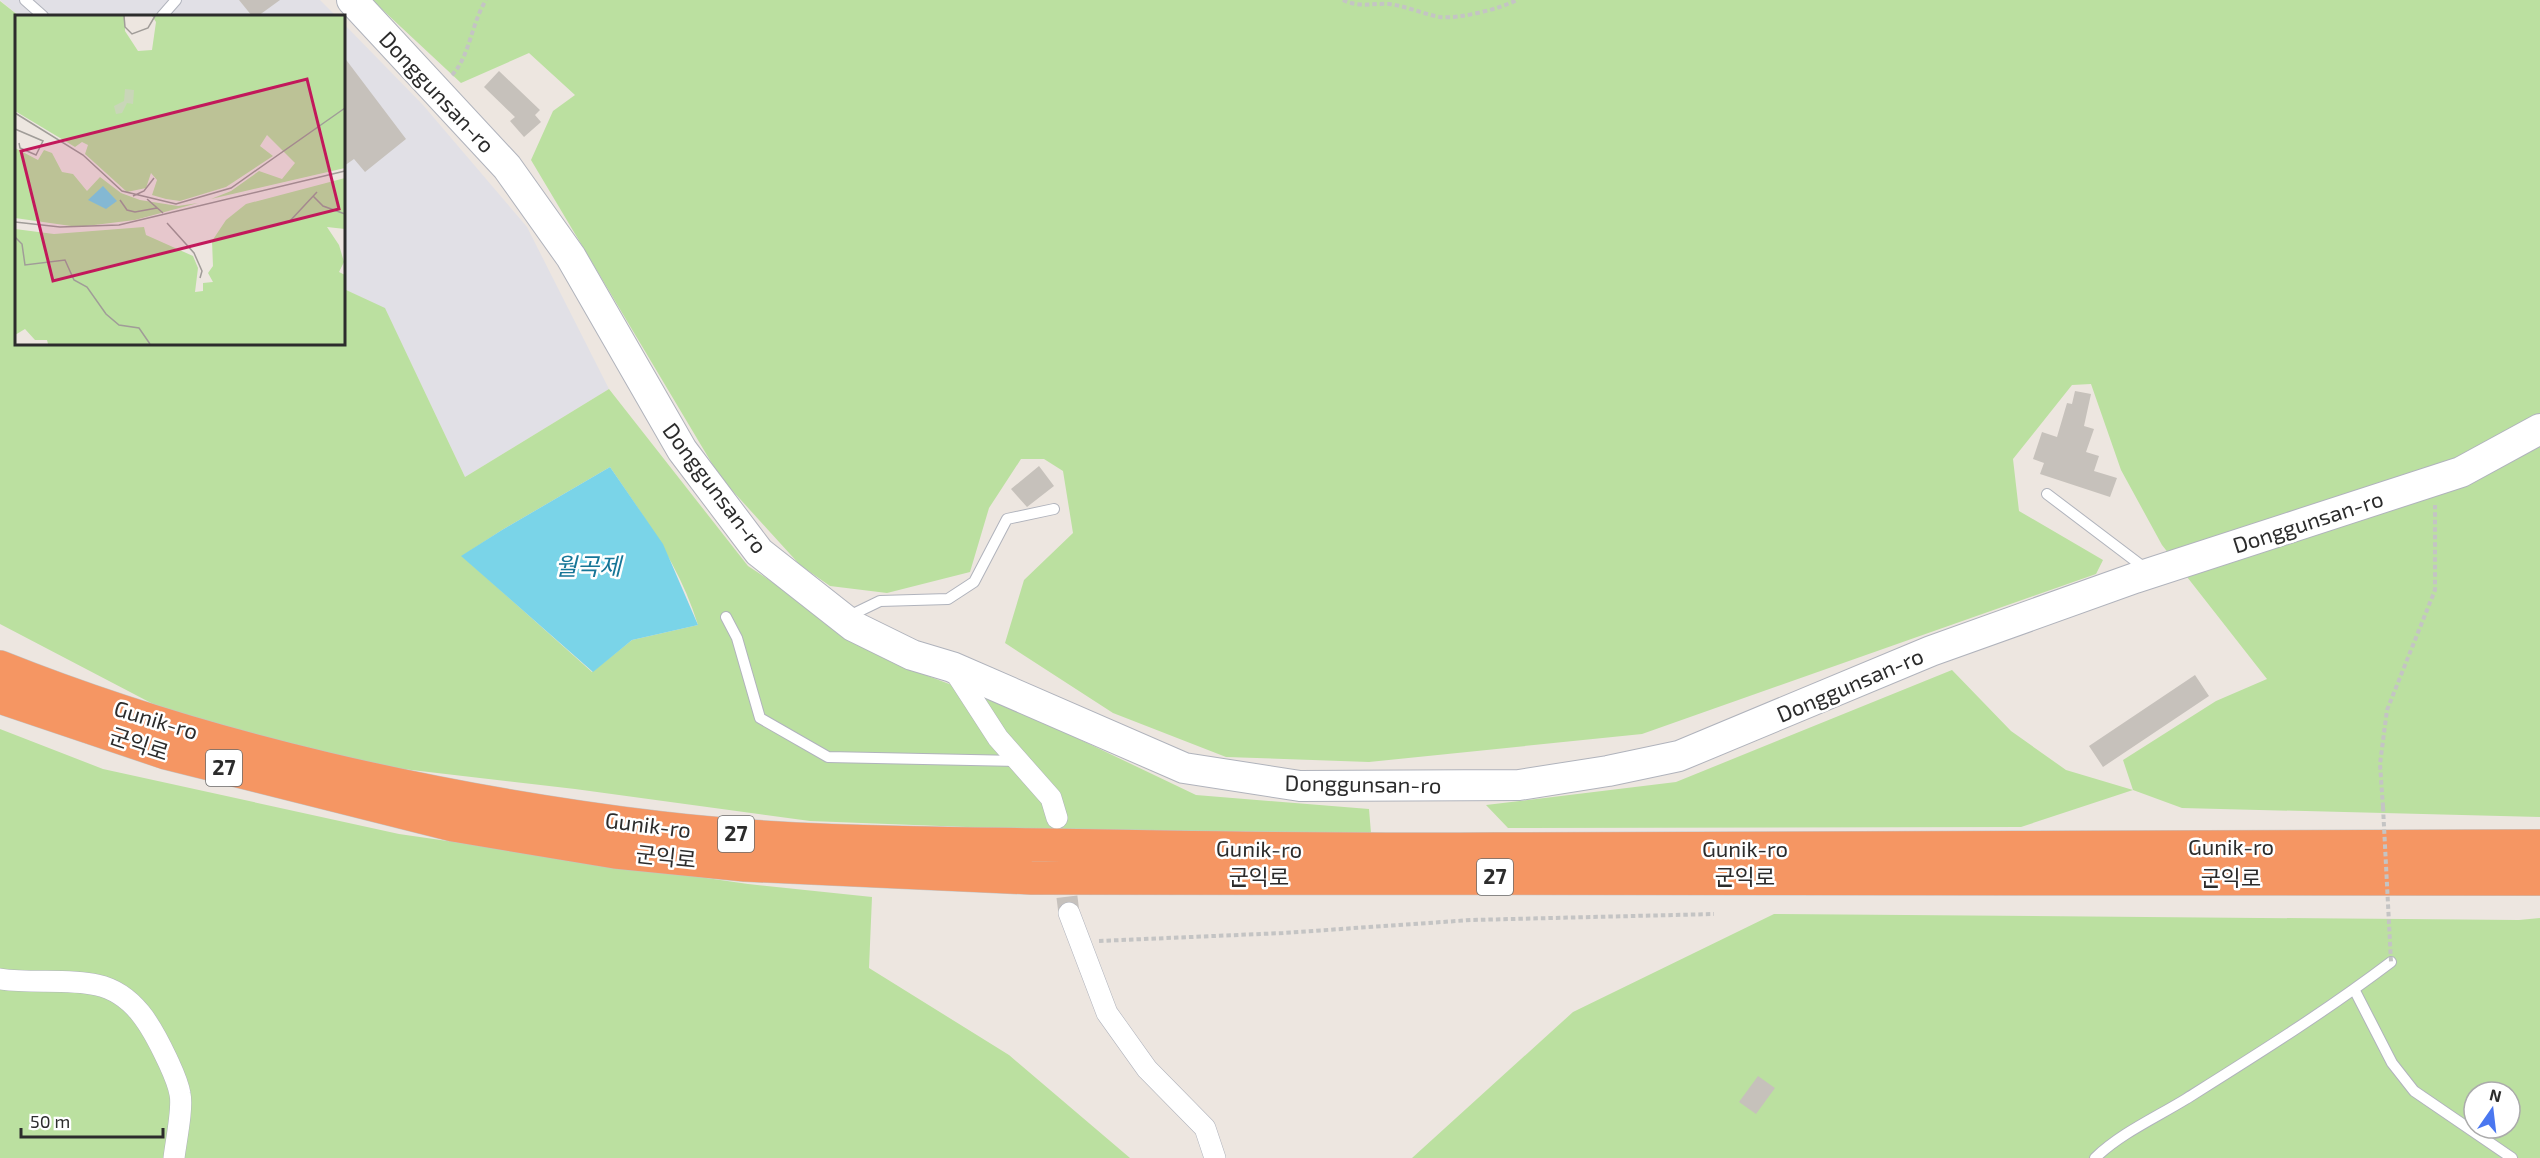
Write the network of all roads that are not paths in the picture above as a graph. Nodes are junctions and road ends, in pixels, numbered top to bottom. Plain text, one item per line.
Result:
1 (25, 0) edge
2 (176, 0) edge
3 (352, 0) edge
4 (42, 15) edge
5 (163, 15) edge
6 (2540, 429) edge
7 (2047, 494) dead end
8 (1054, 509) dead end
9 (2151, 573) junction
10 (726, 617) dead end
11 (844, 619) junction
12 (0, 667) edge
13 (952, 668) junction
14 (0, 697) edge
15 (1019, 761) junction
16 (1056, 818) dead end
17 (2540, 846) edge
18 (2540, 879) edge
19 (1070, 913) tunnel mouth
20 (2391, 962) road end
21 (0, 979) edge
22 (2354, 989) junction
23 (174, 1158) edge
24 (1215, 1158) edge
25 (2095, 1158) edge
26 (2512, 1158) edge

1 - 4 lane
2 - 5 lane
3 - 11 street, Donggunsan-ro
6 - 9 street, Donggunsan-ro
7 - 9 lane
8 - 11 lane
9 - 13 street, Donggunsan-ro
10 - 15 lane
11 - 13 street, Donggunsan-ro
12 - 17 highway, Gunik-ro / 27
13 - 15 street
14 - 18 highway, 군익로 / 27
15 - 16 street
19 - 24 street
20 - 22 lane
21 - 23 street
22 - 25 lane
22 - 26 lane

